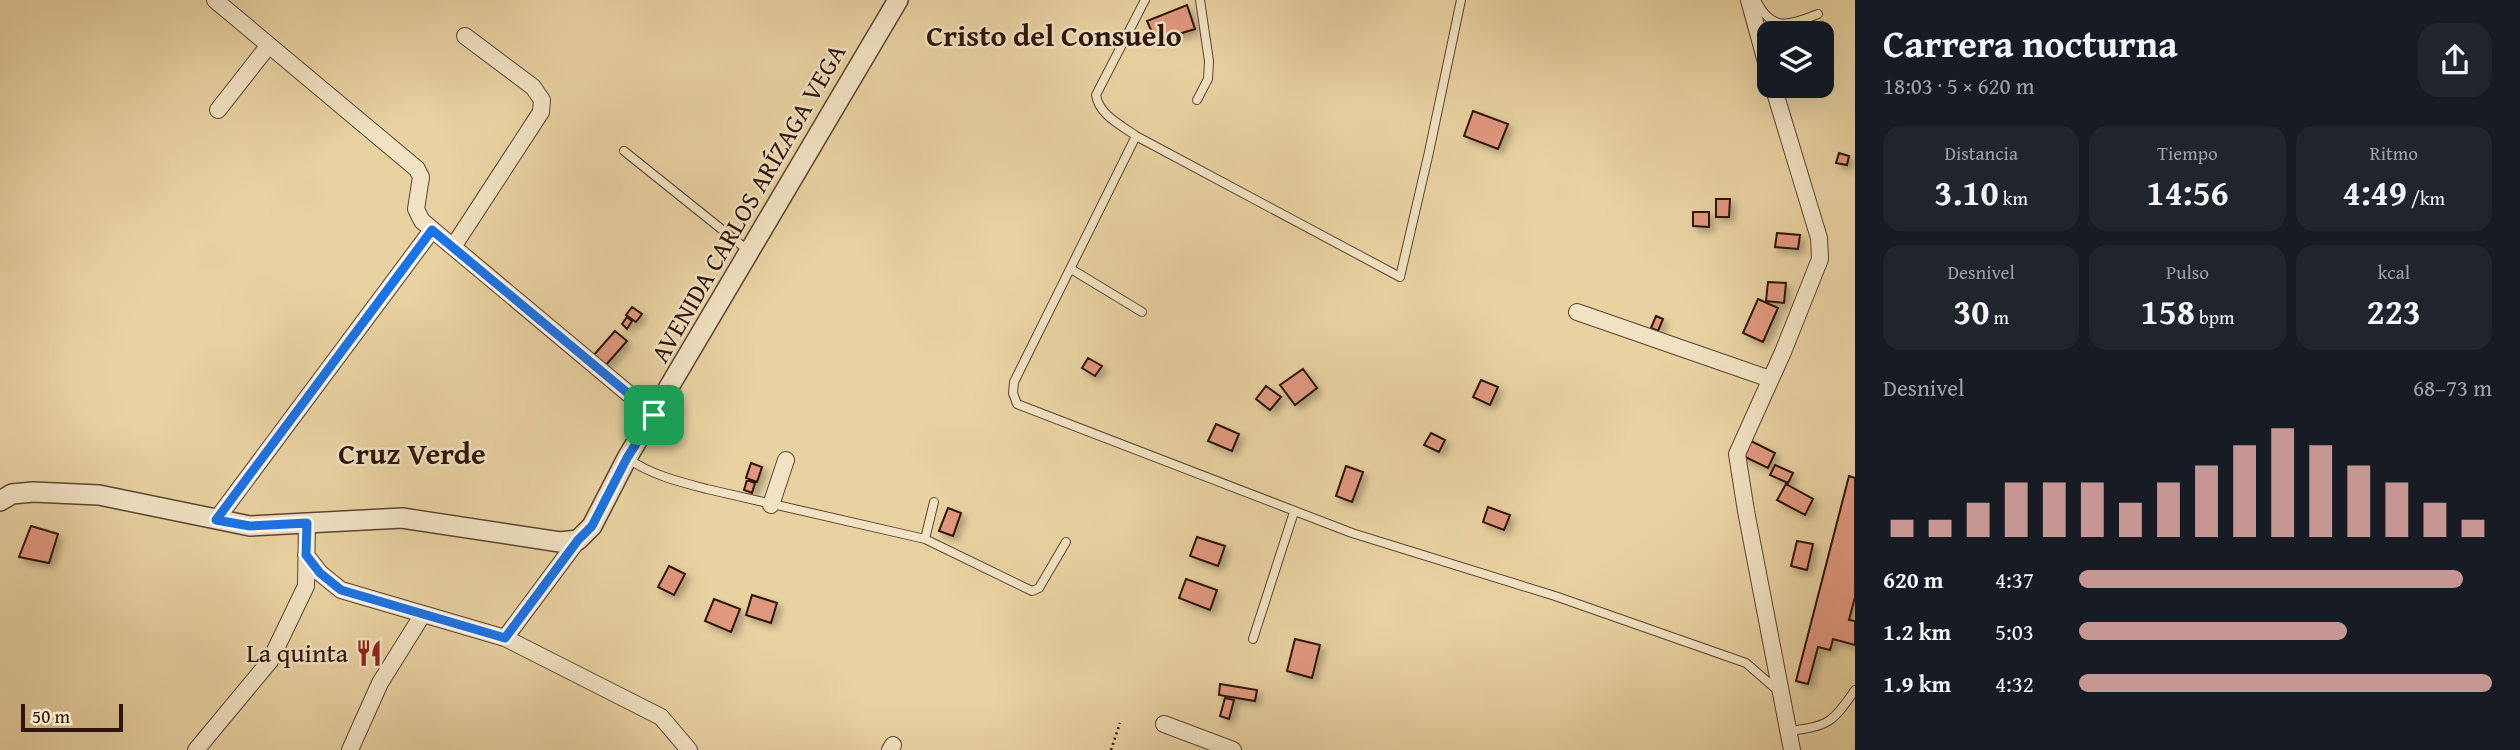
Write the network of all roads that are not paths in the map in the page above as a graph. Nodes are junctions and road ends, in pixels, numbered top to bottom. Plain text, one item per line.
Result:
1 (215, 0) edge
2 (898, 0) edge
3 (1146, 0) edge
4 (1200, 0) edge
5 (1461, 0) edge
6 (1749, 0) edge
7 (1756, 0) edge
8 (1818, 14) dead end
9 (1757, 29) edge
10 (465, 36) dead end
11 (269, 45) junction
12 (1777, 98) edge
13 (1197, 100) dead end
14 (218, 110) dead end
15 (1136, 136) junction
16 (624, 151) dead end
17 (432, 230) junction
18 (453, 247) junction
19 (750, 252) junction
20 (1071, 269) junction
21 (1142, 312) dead end
22 (1577, 312) dead end
23 (1770, 379) junction
24 (654, 415) junction
25 (627, 458) junction
26 (786, 460) dead end
27 (0, 501) edge
28 (934, 502) dead end
29 (771, 505) junction
30 (1294, 512) junction
31 (216, 520) junction
32 (307, 523) junction
33 (925, 539) junction
34 (578, 540) junction
35 (1066, 542) dead end
36 (306, 555) junction
37 (423, 614) junction
38 (505, 638) junction
39 (1254, 639) dead end
40 (1855, 690) edge
41 (1782, 695) junction
42 (1164, 724) dead end
43 (1788, 731) junction
44 (197, 750) edge
45 (350, 750) edge
46 (689, 750) edge
47 (1233, 750) edge
48 (1792, 750) edge

1 - 11 street
2 - 19 street, AVENIDA CARLOS ARÍZAGA VEGA
3 - 15 lane
4 - 13 lane
5 - 15 lane
6 - 9 street
7 - 8 lane
10 - 18 street
11 - 14 street
11 - 17 street
12 - 23 street
15 - 20 lane
16 - 19 lane
17 - 18 street
17 - 31 street
18 - 24 street
19 - 24 street, AVENIDA CARLOS ARÍZAGA VEGA
20 - 21 lane
20 - 30 lane
22 - 23 street
23 - 41 street
24 - 25 street, AVENIDA CARLOS ARÍZAGA VEGA
25 - 29 lane
25 - 34 street, AVENIDA CARLOS ARÍZAGA VEGA
26 - 29 street
27 - 31 street
28 - 33 lane
29 - 33 lane
30 - 39 lane
30 - 41 lane
31 - 32 street
32 - 34 street
32 - 36 street
33 - 35 lane
34 - 38 street
36 - 37 street
36 - 44 street
37 - 38 street
37 - 45 street
38 - 46 street
40 - 43 lane
41 - 43 street
42 - 47 street
43 - 48 street

